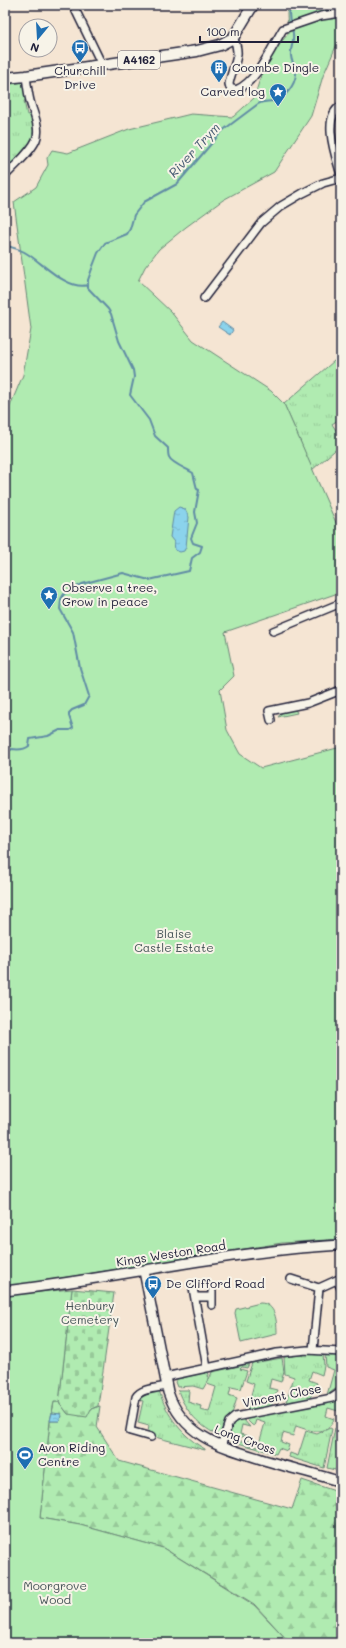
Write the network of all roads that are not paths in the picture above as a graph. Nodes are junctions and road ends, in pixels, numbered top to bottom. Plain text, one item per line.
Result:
1 (73, 5) edge
2 (253, 5) edge
3 (341, 13) edge
4 (233, 38) junction
5 (102, 65) junction
6 (26, 76) junction
7 (5, 78) edge
8 (341, 106) edge
9 (6, 173) edge
10 (341, 177) edge
11 (208, 296) dead end
12 (341, 603) edge
13 (275, 628) dead end
14 (341, 690) edge
15 (271, 720) dead end
16 (341, 1246) edge
17 (144, 1271) junction
18 (291, 1279) dead end
19 (339, 1279) edge
20 (193, 1288) dead end
21 (319, 1288) junction
22 (341, 1288) edge
23 (5, 1291) edge
24 (195, 1297) junction
25 (212, 1298) dead end
26 (313, 1350) junction
27 (341, 1352) edge
28 (207, 1368) junction
29 (165, 1377) junction
30 (167, 1386) junction
31 (341, 1392) edge
32 (144, 1427) dead end
33 (141, 1434) junction
34 (151, 1437) dead end
35 (221, 1446) junction
36 (341, 1482) edge

1 - 5 street
2 - 4 main road
3 - 4 street
4 - 5 main road, A4162
5 - 6 main road, A4162
6 - 7 main road, A4162
6 - 9 street
8 - 10 street
10 - 11 street
12 - 13 street
14 - 15 street
16 - 17 main road, Kings Weston Road
17 - 23 main road, Kings Weston Road
17 - 29 main road, Long Cross
18 - 21 street
19 - 21 street
19 - 22 street
20 - 24 street
21 - 26 street
24 - 25 street
24 - 28 street
26 - 27 street
26 - 28 street
28 - 29 street
29 - 30 main road, Long Cross
30 - 33 street
30 - 35 main road, Long Cross
31 - 35 street, Vincent Close
32 - 33 street
33 - 34 street
35 - 36 main road, Long Cross

